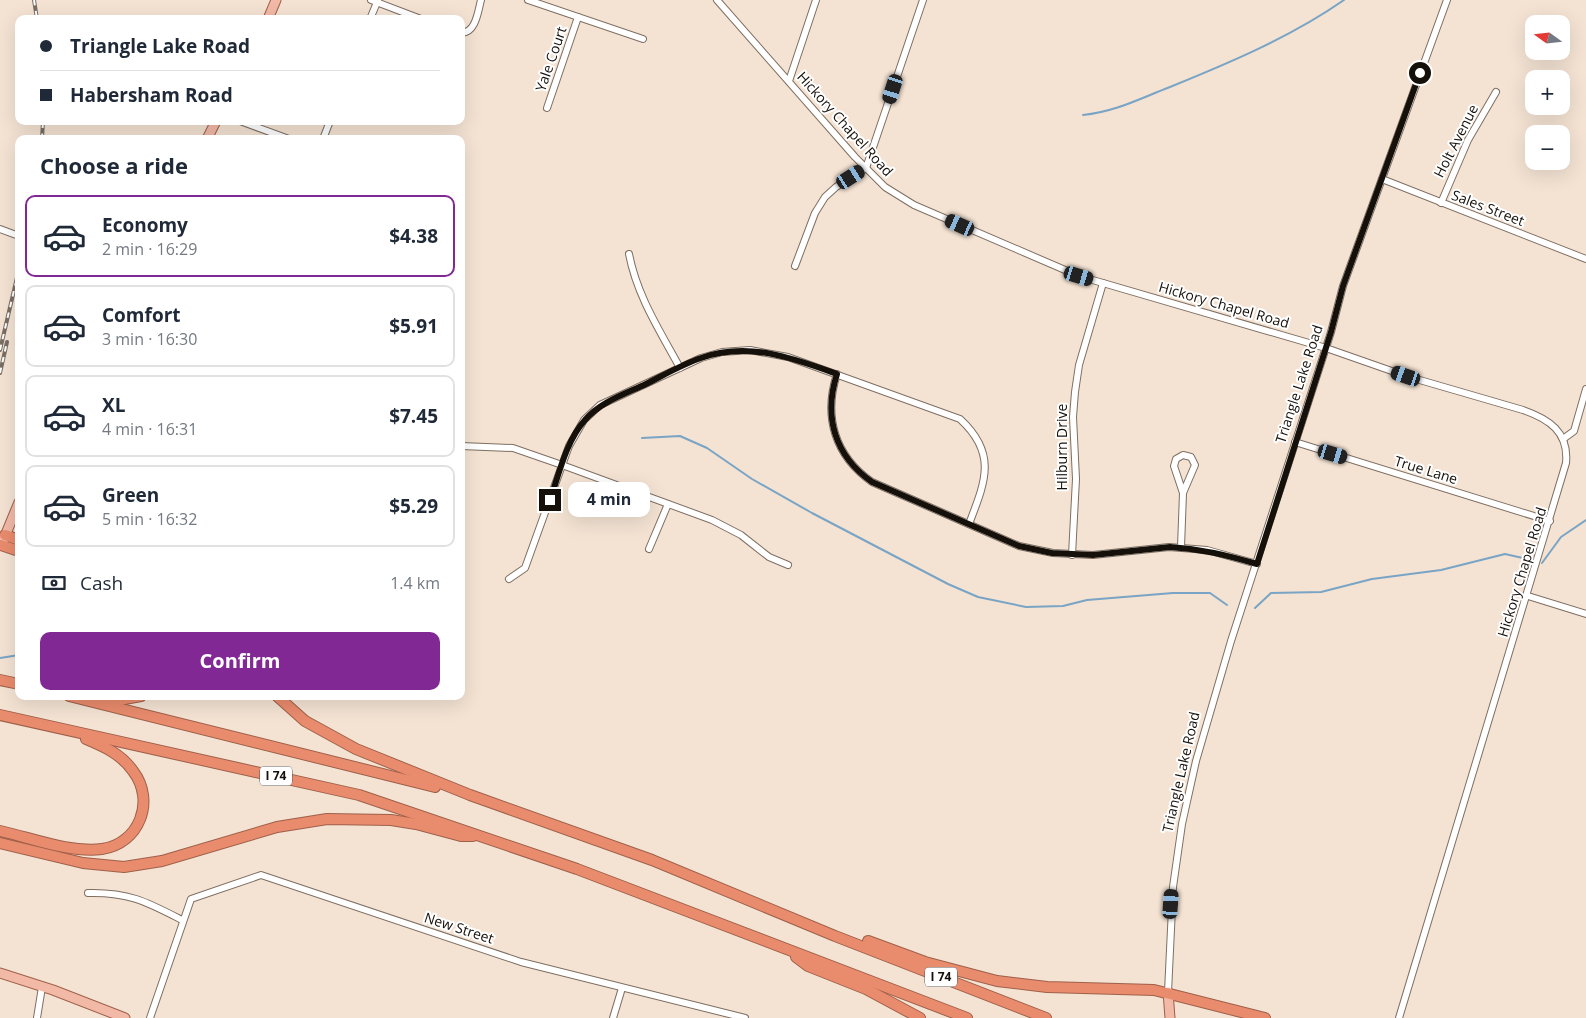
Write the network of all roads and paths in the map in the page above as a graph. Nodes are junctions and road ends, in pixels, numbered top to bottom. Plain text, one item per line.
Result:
1 (276, 0) edge
2 (482, 0) edge
3 (528, 0) edge
4 (717, 0) edge
5 (816, 0) edge
6 (923, 0) edge
7 (1447, 0) edge
8 (375, 1) edge
9 (270, 15) edge
10 (371, 15) edge
11 (411, 15) edge
12 (578, 17) junction
13 (465, 32) edge
14 (643, 39) dead end
15 (789, 81) junction
16 (1496, 92) dead end
17 (547, 108) dead end
18 (251, 125) edge
19 (278, 135) edge
20 (866, 168) junction
21 (1382, 179) junction
22 (1440, 203) junction
23 (0, 229) edge
24 (15, 235) edge
25 (629, 254) dead end
26 (1586, 259) edge
27 (795, 266) dead end
28 (1103, 283) junction
29 (1326, 348) junction
30 (680, 368) junction
31 (837, 374) junction
32 (1586, 388) edge
33 (1563, 438) junction
34 (1295, 442) junction
35 (465, 446) edge
36 (562, 465) junction
37 (1183, 493) junction
38 (668, 504) junction
39 (15, 512) edge
40 (1550, 521) junction
41 (969, 524) junction
42 (15, 541) edge
43 (2, 543) edge
44 (15, 548) edge
45 (1181, 548) junction
46 (649, 549) dead end
47 (1072, 555) junction
48 (1257, 564) junction
49 (788, 565) dead end
50 (509, 579) dead end
51 (1528, 596) junction
52 (1586, 614) edge
53 (0, 680) edge
54 (15, 683) edge
55 (86, 700) edge
56 (281, 700) edge
57 (0, 715) edge
58 (65, 730) junction
59 (470, 796) junction
60 (0, 831) edge
61 (483, 836) junction
62 (0, 843) edge
63 (88, 893) dead end
64 (182, 920) junction
65 (835, 936) junction
66 (785, 949) junction
67 (0, 973) edge
68 (42, 987) junction
69 (622, 988) junction
70 (1168, 992) junction
71 (37, 1018) edge
72 (125, 1018) edge
73 (150, 1018) edge
74 (613, 1018) edge
75 (745, 1018) edge
76 (920, 1018) edge
77 (967, 1018) edge
78 (1046, 1018) edge
79 (1170, 1018) edge
80 (1265, 1018) edge
81 (1399, 1018) edge

1 - 9 main road
2 - 13 street
3 - 12 street
4 - 15 street, Hickory Chapel Road
5 - 15 street
6 - 20 street
7 - 21 street, Triangle Lake Road
8 - 10 street
8 - 11 street
12 - 14 street
12 - 17 street, Yale Court
15 - 20 street, Hickory Chapel Road
16 - 22 street, Holt Avenue
18 - 19 street
20 - 27 street
20 - 28 street, Hickory Chapel Road
21 - 22 street, Sales Street
21 - 29 street, Triangle Lake Road
22 - 26 street, Sales Street
23 - 24 street
25 - 30 street
28 - 29 street, Hickory Chapel Road
28 - 47 street, Hilburn Drive
29 - 33 street, Hickory Chapel Road
29 - 34 street, Triangle Lake Road
30 - 31 street
30 - 36 street
31 - 41 street
31 - 41 street
32 - 33 street
33 - 40 street, Hickory Chapel Road
34 - 40 street, True Lane
34 - 48 street, Triangle Lake Road
35 - 36 street
36 - 38 street
36 - 50 street
37 - 37 street
37 - 45 street
38 - 46 street
38 - 49 street
39 - 43 main road
40 - 51 street, Hickory Chapel Road
41 - 47 street
42 - 43 highway
43 - 44 highway
45 - 47 street
45 - 48 street
48 - 70 street, Triangle Lake Road
51 - 52 street
51 - 81 street, Hickory Chapel Road
53 - 54 highway
55 - 59 highway, I 74
56 - 59 highway
57 - 58 highway, I 74
58 - 60 highway
58 - 61 highway, I 74
59 - 65 highway, I 74
61 - 62 highway
61 - 66 highway, I 74
63 - 64 street
64 - 69 street, New Street
64 - 73 street, New Street
65 - 70 highway
65 - 78 highway, I 74
66 - 76 highway
66 - 77 highway, I 74
67 - 68 main road
68 - 71 street
68 - 72 main road
69 - 74 street
69 - 75 street, New Street
70 - 79 main road, Triangle Lake Road
70 - 80 highway

